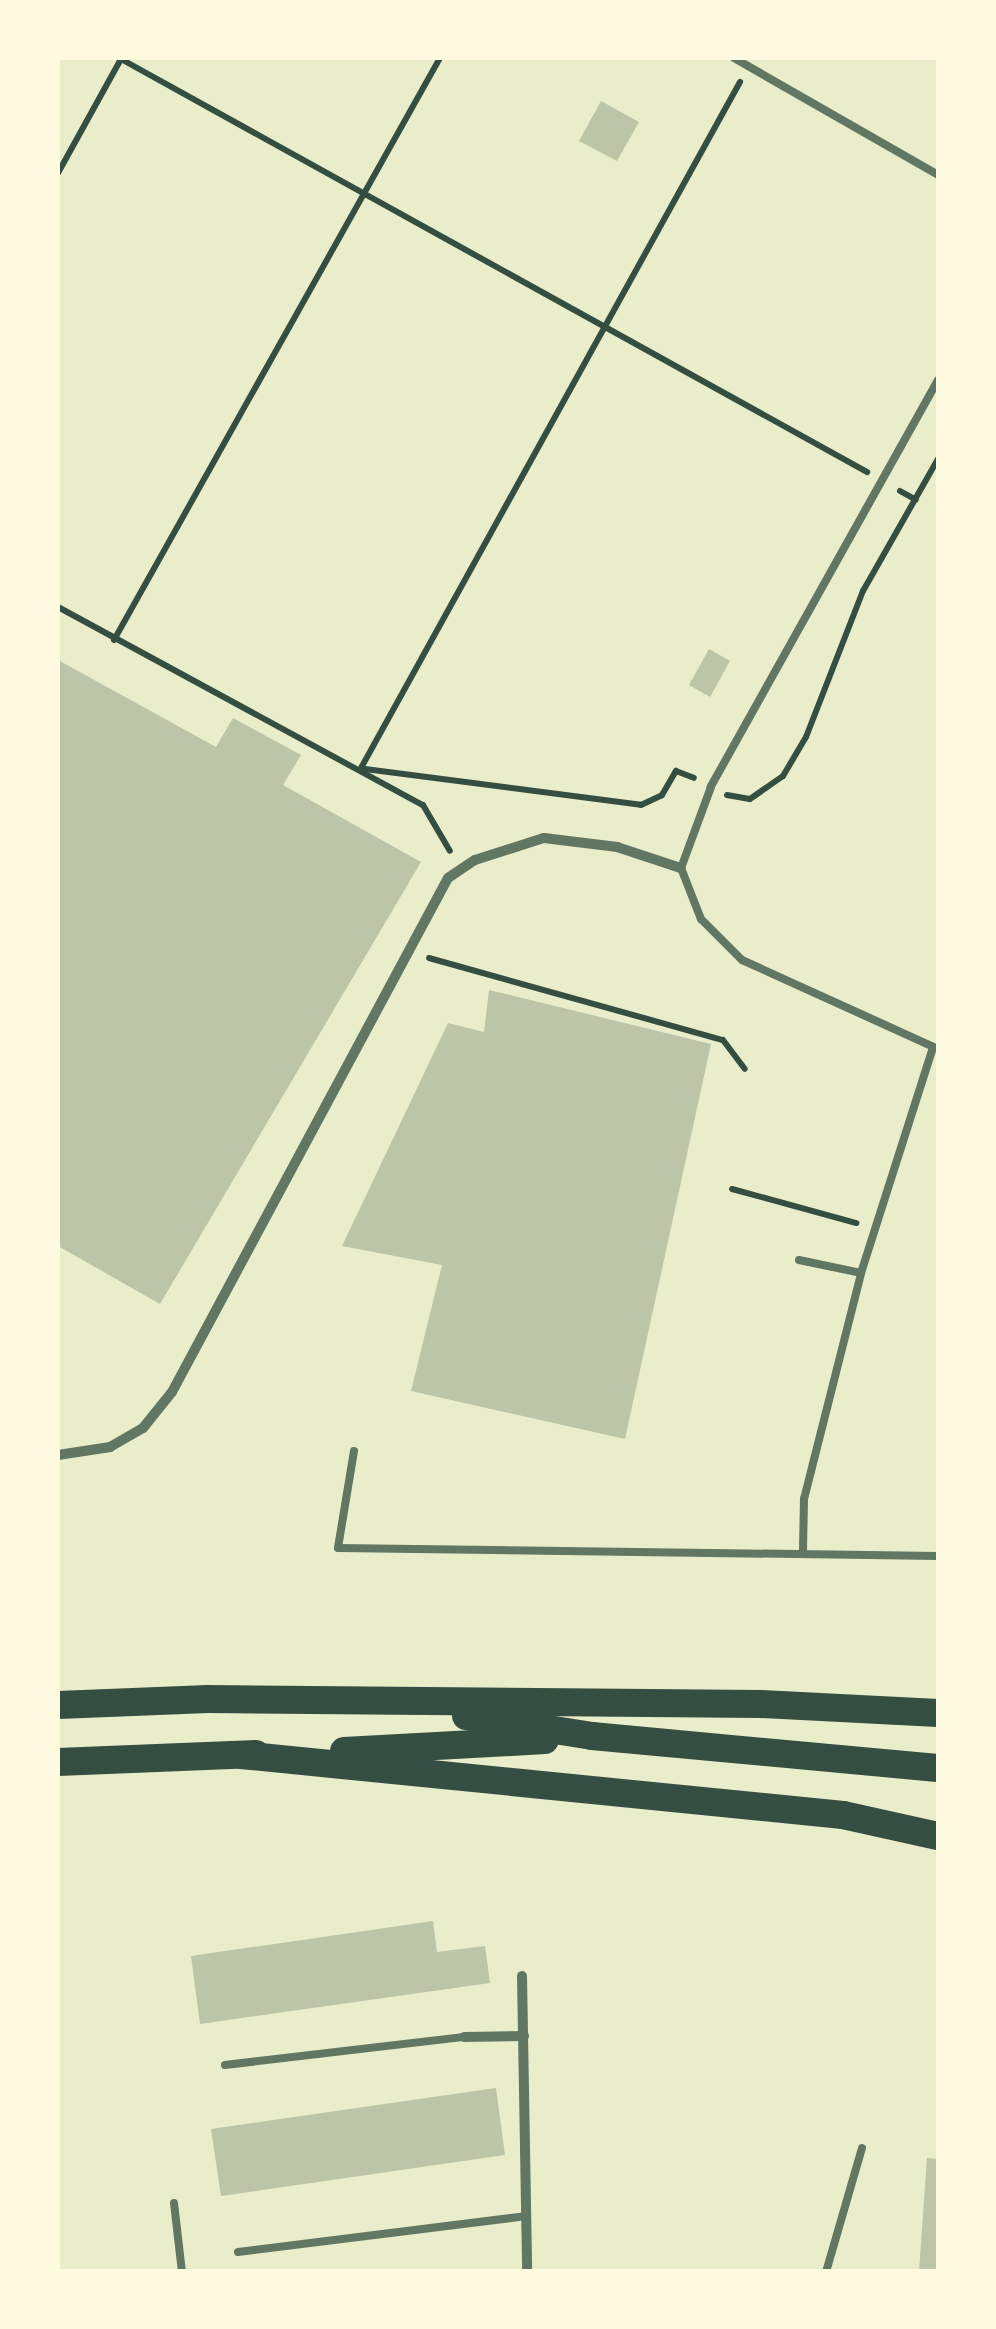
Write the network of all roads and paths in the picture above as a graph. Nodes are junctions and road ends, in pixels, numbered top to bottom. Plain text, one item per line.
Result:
1 (122, 58) edge
2 (440, 58) edge
3 (734, 58) edge
4 (749, 65) junction
5 (58, 173) edge
6 (938, 175) edge
7 (364, 192) junction
8 (607, 326) junction
9 (938, 380) edge
10 (938, 459) edge
11 (882, 480) junction
12 (916, 500) junction
13 (58, 607) edge
14 (114, 640) junction
15 (361, 768) junction
16 (691, 776) dead end
17 (736, 800) dead end
18 (460, 868) junction
19 (681, 868) junction
20 (438, 945) dead end
21 (936, 1048) edge
22 (745, 1069) dead end
23 (732, 1189) dead end
24 (874, 1228) junction
25 (800, 1260) dead end
26 (861, 1273) junction
27 (354, 1451) dead end
28 (58, 1455) edge
29 (803, 1550) junction
30 (938, 1556) edge
31 (381, 1702) junction
32 (58, 1704) edge
33 (938, 1713) edge
34 (592, 1736) junction
35 (242, 1755) junction
36 (58, 1762) edge
37 (938, 1768) edge
38 (938, 1836) edge
39 (522, 1976) dead end
40 (464, 2036) joint
41 (524, 2036) junction
42 (225, 2065) dead end
43 (862, 2148) dead end
44 (174, 2204) dead end
45 (526, 2216) junction
46 (238, 2252) dead end
47 (182, 2272) edge
48 (527, 2272) edge
49 (826, 2272) edge

1 - 5 path
1 - 7 path
2 - 7 path
3 - 4 lane
4 - 6 lane
4 - 8 path
7 - 8 path
7 - 14 path
8 - 11 path
8 - 15 path
9 - 11 lane
10 - 12 path
11 - 12 path
11 - 19 lane
12 - 17 path
13 - 14 path
14 - 15 path
15 - 16 path
15 - 18 path
18 - 19 street
18 - 28 street
19 - 21 lane
20 - 22 path
21 - 24 lane
23 - 24 path
24 - 26 lane
25 - 26 lane
26 - 29 lane
27 - 29 lane
29 - 30 lane
31 - 32 highway
31 - 33 highway
31 - 34 highway
34 - 35 highway
34 - 37 highway
35 - 36 highway
35 - 38 highway
39 - 41 street
40 - 41 street
40 - 42 lane
41 - 45 street
43 - 49 lane
44 - 47 lane
45 - 46 lane
45 - 48 street

